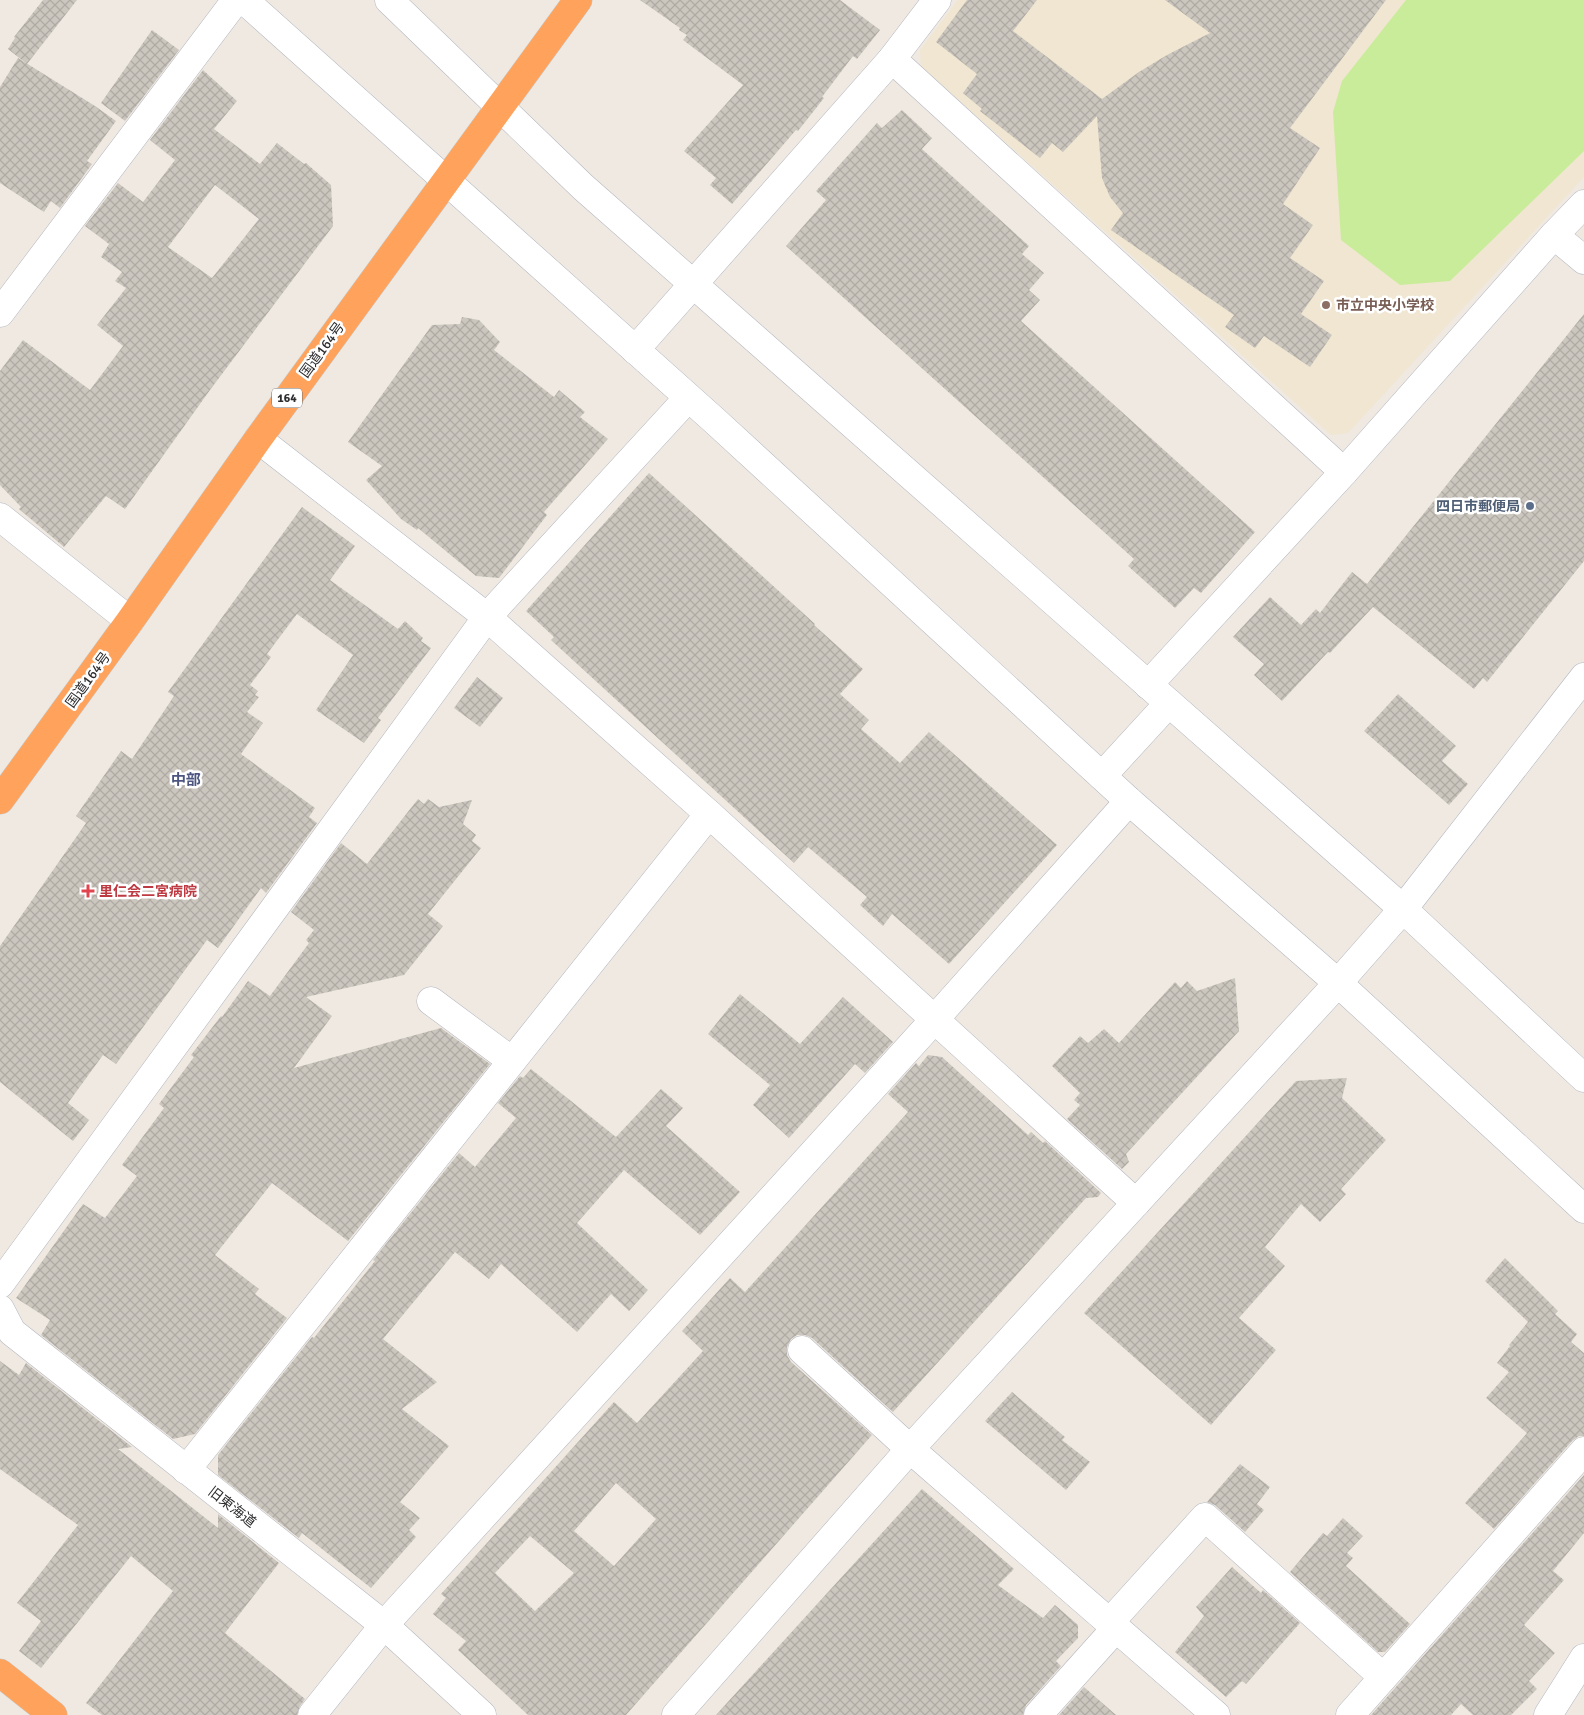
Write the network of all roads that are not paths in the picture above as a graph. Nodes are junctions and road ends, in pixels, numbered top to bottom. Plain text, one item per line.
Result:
1 (236, 0) edge
2 (244, 0) edge
3 (389, 0) edge
4 (578, 0) edge
5 (937, 0) edge
6 (892, 59) junction
7 (499, 108) junction
8 (445, 181) junction
9 (1584, 204) edge
10 (1554, 234) junction
11 (1584, 260) edge
12 (694, 285) junction
13 (0, 313) edge
14 (635, 350) junction
15 (688, 398) junction
16 (258, 438) junction
17 (1344, 472) junction
18 (0, 517) edge
19 (487, 617) junction
20 (130, 621) junction
21 (1584, 677) edge
22 (1148, 685) junction
23 (1169, 703) junction
24 (1102, 776) junction
25 (0, 800) edge
26 (1129, 801) junction
27 (709, 814) junction
28 (1403, 909) junction
29 (1338, 983) junction
30 (431, 1001) dead end
31 (934, 1020) junction
32 (512, 1061) junction
33 (1584, 1078) edge
34 (1136, 1203) junction
35 (1584, 1208) edge
36 (0, 1284) edge
37 (0, 1310) edge
38 (802, 1350) dead end
39 (910, 1450) junction
40 (1584, 1451) edge
41 (186, 1470) junction
42 (384, 1625) junction
43 (1113, 1625) junction
44 (1584, 1658) edge
45 (0, 1673) edge
46 (1383, 1677) junction
47 (54, 1715) edge
48 (312, 1715) edge
49 (482, 1715) edge
50 (676, 1715) edge
51 (1038, 1715) edge
52 (1216, 1715) edge
53 (1350, 1715) edge
54 (1548, 1715) edge

1 - 13 street
2 - 8 street
3 - 7 street
4 - 7 highway, 国道164号 / 164
5 - 6 street
6 - 12 street
6 - 17 street
7 - 8 highway, 国道164号 / 164
7 - 12 street
8 - 14 street
8 - 16 highway, 国道164号 / 164
9 - 10 street
10 - 11 street
10 - 17 street
12 - 14 street
12 - 22 street
14 - 15 street
15 - 19 street
15 - 24 street
16 - 19 street
16 - 20 highway, 国道164号 / 164
17 - 22 street
18 - 20 street
19 - 27 street
19 - 36 street
20 - 25 highway, 国道164号 / 164
21 - 28 street
22 - 23 street
23 - 24 street
23 - 28 street
24 - 26 street
26 - 29 street
26 - 31 street
27 - 31 street
27 - 32 street
28 - 29 street
28 - 33 street
29 - 34 street
29 - 35 street
30 - 32 street
31 - 34 street
31 - 42 street
32 - 41 street
34 - 39 street
37 - 41 street, 旧東海道
38 - 39 street
39 - 43 street
39 - 50 street
40 - 46 street
41 - 42 street, 旧東海道
42 - 48 street
42 - 49 street, 旧東海道
43 - 46 street
43 - 51 street
43 - 52 street
44 - 54 street
45 - 47 highway
46 - 53 street

